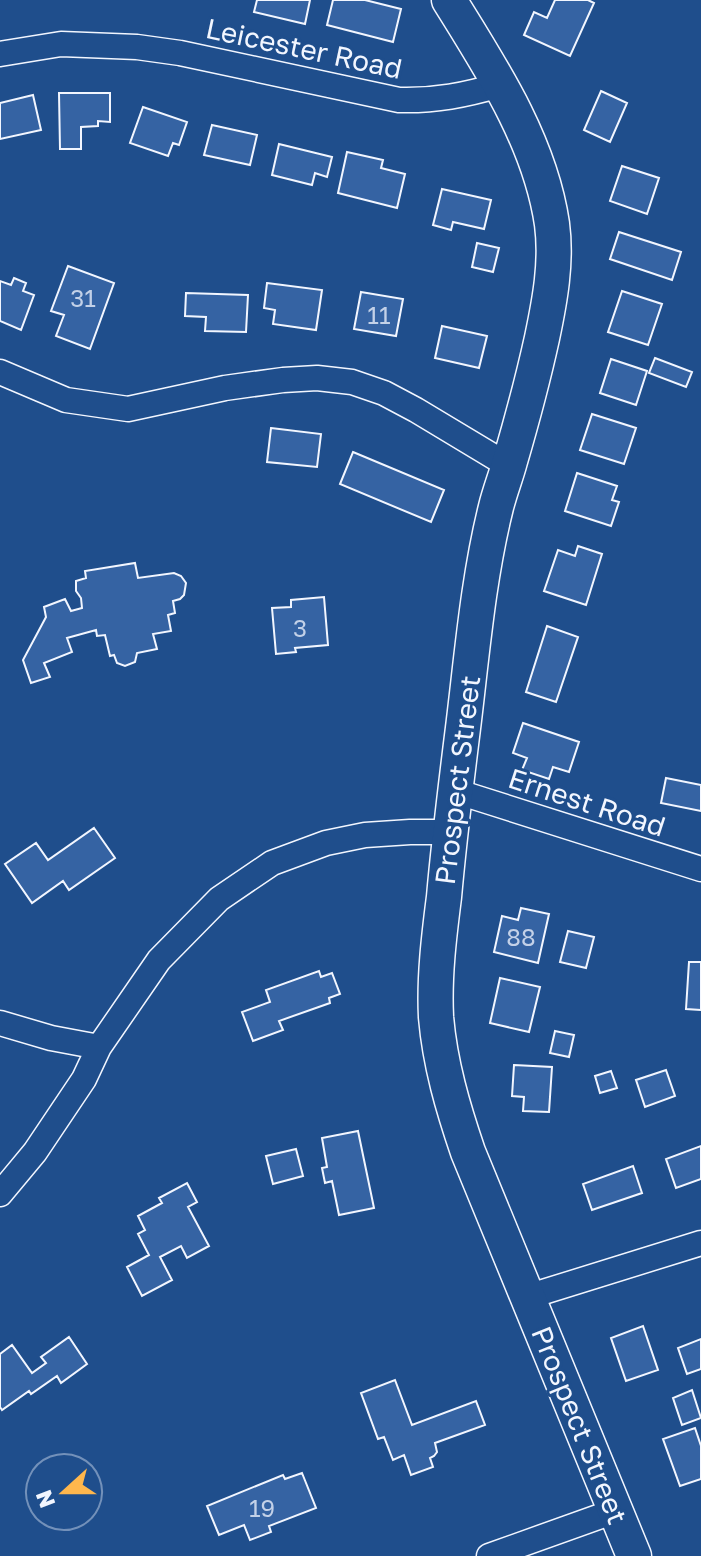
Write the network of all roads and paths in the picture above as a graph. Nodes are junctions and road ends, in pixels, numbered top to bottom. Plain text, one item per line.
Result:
1 (449, 0) edge
2 (0, 54) edge
3 (500, 85) junction
4 (0, 372) edge
5 (509, 466) junction
6 (455, 791) junction
7 (450, 832) junction
8 (701, 869) edge
9 (0, 1023) edge
10 (99, 1047) junction
11 (0, 1194) edge
12 (701, 1243) edge
13 (527, 1297) junction
14 (615, 1511) junction
15 (489, 1556) edge
16 (634, 1556) edge

1 - 3 street, Prospect Street
2 - 3 street, Leicester Road
3 - 5 street, Prospect Street
4 - 5 street
5 - 6 street, Prospect Street
6 - 7 street, Prospect Street
6 - 8 street, Ernest Road
7 - 10 street
7 - 13 street, Prospect Street
9 - 10 street
10 - 11 street
12 - 13 street
13 - 14 street, Prospect Street
14 - 15 street
14 - 16 street, Prospect Street

